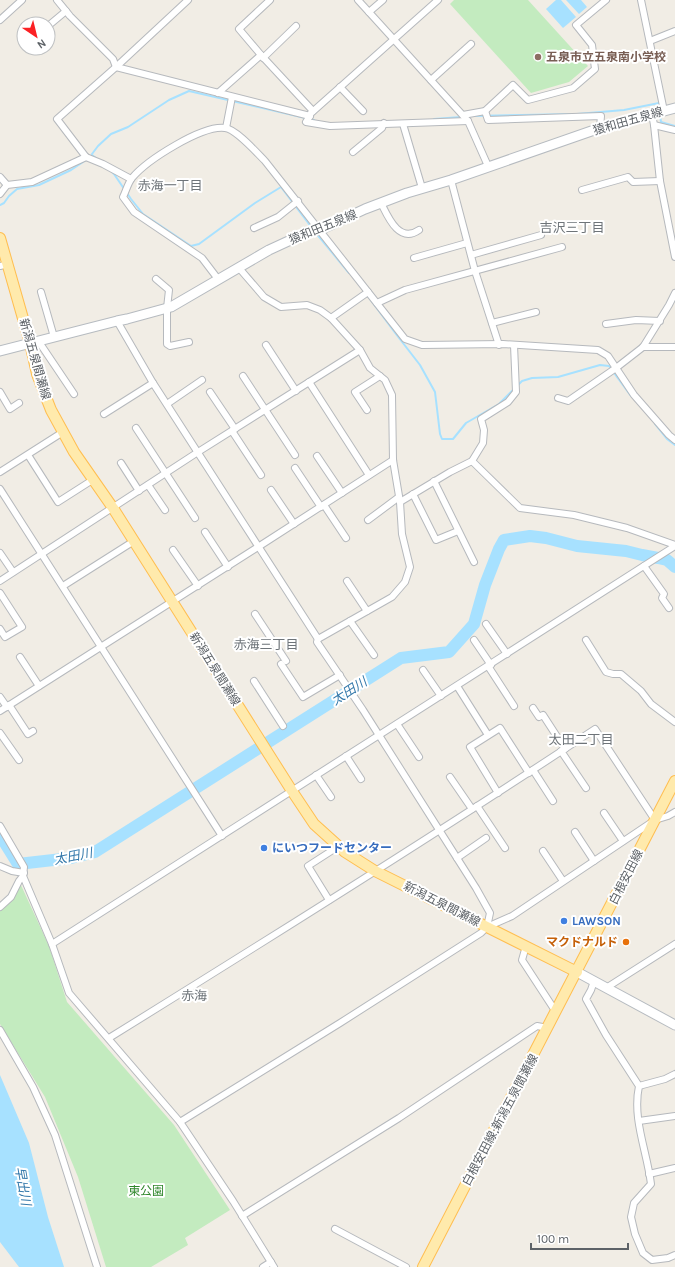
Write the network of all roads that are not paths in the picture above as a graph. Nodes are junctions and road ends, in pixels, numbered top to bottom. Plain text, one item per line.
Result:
1 (22, 0) edge
2 (57, 0) edge
3 (188, 0) edge
4 (270, 0) edge
5 (358, 0) edge
6 (383, 0) edge
7 (438, 0) edge
8 (606, 0) edge
9 (643, 1) edge
10 (66, 10) junction
11 (369, 12) junction
12 (56, 19) edge
13 (0, 20) edge
14 (296, 26) dead end
15 (675, 31) edge
16 (394, 39) junction
17 (650, 41) junction
18 (471, 44) dead end
19 (262, 56) junction
20 (116, 67) junction
21 (431, 80) junction
22 (340, 88) junction
23 (218, 93) junction
24 (232, 97) junction
25 (675, 108) edge
26 (664, 110) junction
27 (363, 111) dead end
28 (485, 111) junction
29 (311, 114) junction
30 (652, 114) junction
31 (463, 115) junction
32 (468, 121) junction
33 (384, 123) junction
34 (403, 124) junction
35 (654, 125) junction
36 (226, 128) junction
37 (600, 128) junction
38 (675, 130) edge
39 (353, 152) dead end
40 (86, 157) junction
41 (488, 166) junction
42 (0, 177) edge
43 (131, 179) junction
44 (450, 180) junction
45 (660, 181) junction
46 (7, 186) junction
47 (422, 188) junction
48 (582, 190) dead end
49 (0, 194) edge
50 (298, 201) junction
51 (381, 203) junction
52 (672, 227) edge
53 (254, 228) dead end
54 (320, 230) junction
55 (419, 230) dead end
56 (541, 235) dead end
57 (0, 238) edge
58 (468, 243) junction
59 (562, 247) dead end
60 (471, 255) junction
61 (675, 257) edge
62 (414, 258) dead end
63 (4, 265) edge
64 (239, 268) junction
65 (475, 271) junction
66 (156, 279) dead end
67 (218, 279) junction
68 (41, 292) dead end
69 (368, 292) junction
70 (675, 293) edge
71 (377, 303) junction
72 (167, 308) junction
73 (536, 312) dead end
74 (331, 318) junction
75 (117, 321) junction
76 (660, 321) junction
77 (492, 323) junction
78 (606, 324) dead end
79 (54, 337) junction
80 (34, 342) junction
81 (189, 342) dead end
82 (266, 345) dead end
83 (499, 345) junction
84 (514, 345) junction
85 (642, 347) junction
86 (675, 347) edge
87 (360, 350) junction
88 (0, 351) edge
89 (616, 368) junction
90 (243, 376) dead end
91 (380, 376) junction
92 (202, 380) dead end
93 (309, 382) junction
94 (153, 383) junction
95 (296, 390) junction
96 (0, 392) edge
97 (210, 392) dead end
98 (74, 394) dead end
99 (558, 398) dead end
100 (19, 403) dead end
101 (167, 404) junction
102 (265, 410) junction
103 (367, 410) dead end
104 (104, 414) dead end
105 (136, 428) dead end
106 (234, 430) junction
107 (63, 432) junction
108 (675, 440) edge
109 (198, 452) junction
110 (28, 455) junction
111 (295, 455) dead end
112 (317, 456) dead end
113 (393, 460) junction
114 (472, 461) junction
115 (121, 463) dead end
116 (295, 468) dead end
117 (0, 472) edge
118 (166, 473) junction
119 (262, 475) dead end
120 (369, 475) junction
121 (94, 479) junction
122 (434, 481) junction
123 (148, 485) junction
124 (0, 489) edge
125 (271, 490) dead end
126 (139, 491) junction
127 (342, 493) junction
128 (413, 494) junction
129 (400, 499) junction
130 (322, 506) junction
131 (113, 508) junction
132 (165, 510) dead end
133 (195, 518) dead end
134 (368, 520) dead end
135 (294, 524) junction
136 (458, 531) junction
137 (205, 532) dead end
138 (346, 538) dead end
139 (134, 541) junction
140 (675, 546) edge
141 (258, 547) junction
142 (174, 550) dead end
143 (0, 553) edge
144 (42, 554) junction
145 (474, 562) dead end
146 (644, 566) junction
147 (228, 567) junction
148 (13, 572) junction
149 (0, 581) edge
150 (346, 581) dead end
151 (63, 586) junction
152 (198, 586) junction
153 (0, 593) edge
154 (172, 602) junction
155 (669, 608) dead end
156 (367, 611) junction
157 (254, 614) dead end
158 (350, 620) junction
159 (486, 624) dead end
160 (0, 629) edge
161 (318, 639) junction
162 (474, 640) dead end
163 (586, 640) dead end
164 (101, 647) junction
165 (507, 654) junction
166 (374, 655) dead end
167 (20, 657) dead end
168 (489, 666) junction
169 (423, 670) dead end
170 (340, 675) junction
171 (254, 681) dead end
172 (39, 686) junction
173 (457, 686) junction
174 (441, 696) junction
175 (0, 697) edge
176 (8, 706) junction
177 (514, 706) dead end
178 (533, 708) dead end
179 (0, 711) edge
180 (675, 722) edge
181 (397, 724) junction
182 (283, 726) dead end
183 (33, 731) dead end
184 (0, 733) edge
185 (488, 735) junction
186 (379, 736) junction
187 (563, 750) junction
188 (346, 756) junction
189 (419, 757) dead end
190 (19, 760) dead end
191 (531, 771) junction
192 (316, 775) junction
193 (450, 777) dead end
194 (361, 779) dead end
195 (675, 781) edge
196 (586, 788) dead end
197 (292, 791) junction
198 (498, 793) junction
199 (331, 798) dead end
200 (553, 802) dead end
201 (474, 808) junction
202 (675, 812) edge
203 (604, 813) dead end
204 (655, 820) junction
205 (0, 826) edge
206 (439, 830) junction
207 (575, 832) dead end
208 (222, 836) junction
209 (486, 838) dead end
210 (623, 841) junction
211 (339, 846) junction
212 (505, 848) dead end
213 (543, 851) dead end
214 (457, 858) junction
215 (594, 861) junction
216 (0, 866) edge
217 (375, 871) junction
218 (24, 875) junction
219 (563, 881) junction
220 (329, 900) junction
221 (0, 907) edge
222 (487, 927) junction
223 (52, 944) junction
224 (675, 944) edge
225 (526, 946) junction
226 (577, 972) junction
227 (594, 981) junction
228 (606, 988) junction
229 (556, 1012) junction
230 (675, 1025) edge
231 (548, 1028) junction
232 (0, 1030) edge
233 (109, 1038) junction
234 (675, 1074) edge
235 (640, 1086) junction
236 (675, 1116) edge
237 (639, 1121) junction
238 (180, 1122) junction
239 (675, 1168) edge
240 (650, 1174) junction
241 (242, 1216) junction
242 (335, 1229) dead end
243 (675, 1255) edge
244 (272, 1265) edge
245 (96, 1267) edge
246 (263, 1267) edge
247 (406, 1267) edge
248 (423, 1267) edge

1 - 13 street
2 - 10 street
3 - 20 street
4 - 19 street
5 - 11 street
6 - 11 street
7 - 16 street
8 - 28 street
9 - 17 street
10 - 12 street
10 - 20 street
11 - 16 street
14 - 19 street
15 - 17 street
16 - 21 street
16 - 22 street
17 - 26 street
18 - 21 street
19 - 23 street
19 - 29 street
20 - 23 street
20 - 40 street
21 - 31 street
22 - 27 street
22 - 29 street
23 - 24 street
24 - 29 street
24 - 36 street
25 - 26 main road, 猿和田五泉線
26 - 30 main road, 猿和田五泉線
28 - 31 street
28 - 37 street
29 - 33 street
30 - 35 street
30 - 37 main road, 猿和田五泉線
31 - 32 street
32 - 34 street
32 - 41 street
33 - 34 street
33 - 39 street
34 - 47 street
35 - 38 street
35 - 45 street
36 - 43 street
36 - 50 street
37 - 41 main road, 猿和田五泉線
40 - 43 street
40 - 46 street
41 - 44 main road, 猿和田五泉線
42 - 46 street
43 - 67 street
44 - 47 main road, 猿和田五泉線
44 - 58 street
45 - 48 street
45 - 52 street
46 - 49 street
47 - 51 main road, 猿和田五泉線
50 - 53 street
50 - 54 street
51 - 54 main road, 猿和田五泉線
51 - 55 street
52 - 61 street
54 - 64 main road, 猿和田五泉線
54 - 69 street
56 - 60 street
57 - 63 main road, 新潟五泉間瀬線
58 - 60 street
58 - 62 street
59 - 65 street
60 - 65 street
63 - 80 main road, 新潟五泉間瀬線
64 - 67 main road, 猿和田五泉線
64 - 74 street
65 - 71 street
65 - 77 street
66 - 72 street
67 - 72 main road, 猿和田五泉線
68 - 79 street
69 - 71 street
69 - 74 street
70 - 76 street
71 - 83 street
72 - 75 main road, 猿和田五泉線
72 - 81 street
73 - 77 street
74 - 87 street
75 - 79 main road, 猿和田五泉線
75 - 94 street
76 - 78 street
76 - 85 street
77 - 83 street
79 - 80 main road, 猿和田五泉線
80 - 88 main road, 猿和田五泉線
80 - 98 street
80 - 107 main road, 新潟五泉間瀬線
82 - 95 street
83 - 84 street
84 - 89 street
84 - 114 street
85 - 86 street
85 - 89 street
87 - 91 street
87 - 93 street
89 - 99 street
89 - 108 street
90 - 102 street
91 - 103 street
91 - 113 street
92 - 101 street
93 - 95 street
93 - 120 street
94 - 101 street
94 - 104 street
95 - 102 street
96 - 100 street
97 - 106 street
101 - 109 street
102 - 106 street
102 - 111 street
105 - 118 street
106 - 109 street
106 - 119 street
107 - 110 street
107 - 121 main road, 新潟五泉間瀬線
109 - 118 street
109 - 141 street
110 - 117 street
110 - 121 street
112 - 127 street
113 - 120 street
113 - 129 street
114 - 122 street
114 - 140 street
115 - 126 street
116 - 130 street
118 - 123 street
118 - 133 street
120 - 127 street
121 - 131 main road, 新潟五泉間瀬線
122 - 128 street
122 - 136 street
123 - 126 street
123 - 132 street
124 - 144 street
125 - 135 street
126 - 131 street
127 - 130 street
128 - 129 street
128 - 136 street
129 - 134 street
129 - 156 street
130 - 135 street
130 - 138 street
131 - 139 main road, 新潟五泉間瀬線
131 - 144 street
135 - 141 street
136 - 145 street
137 - 147 street
139 - 151 street
139 - 154 main road, 新潟五泉間瀬線
140 - 146 street
141 - 147 street
141 - 161 street
142 - 152 street
143 - 148 street
144 - 148 street
144 - 151 street
146 - 155 street
146 - 165 street
147 - 152 street
148 - 149 street
150 - 156 street
151 - 164 street
152 - 154 street
153 - 160 street
154 - 164 street
154 - 197 main road, 新潟五泉間瀬線
156 - 158 street
157 - 170 street
158 - 161 street
158 - 166 street
159 - 165 street
161 - 170 street
162 - 168 street
163 - 180 street
164 - 172 street
164 - 208 street
165 - 168 street
167 - 172 street
168 - 173 street
168 - 177 street
169 - 174 street
170 - 186 street
171 - 182 street
172 - 176 street
173 - 174 street
173 - 185 street
174 - 181 street
175 - 176 street
176 - 179 street
176 - 183 street
178 - 187 street
181 - 186 street
181 - 189 street
184 - 190 street
185 - 191 street
185 - 198 street
186 - 188 street
186 - 206 street
187 - 191 street
187 - 196 street
187 - 204 street
188 - 192 street
188 - 194 street
191 - 198 street
191 - 200 street
192 - 197 street
192 - 199 street
193 - 201 street
195 - 204 main road, 白根安田線
197 - 208 street
197 - 211 main road, 新潟五泉間瀬線
198 - 201 street
201 - 206 street
201 - 212 street
202 - 204 street
203 - 210 street
204 - 210 street
204 - 226 main road, 白根安田線
205 - 218 street
206 - 214 street
206 - 217 street
207 - 215 street
208 - 223 street
209 - 214 street
210 - 215 street
211 - 217 main road, 新潟五泉間瀬線
211 - 220 street
213 - 219 street
214 - 222 street
215 - 219 street
216 - 218 street
217 - 220 street
217 - 222 main road, 新潟五泉間瀬線
218 - 221 street
218 - 223 street
219 - 222 street
220 - 233 street
222 - 225 main road, 新潟五泉間瀬線
222 - 238 street
223 - 233 street
224 - 228 street
225 - 226 main road, 新潟五泉間瀬線
225 - 229 street
226 - 227 main road
226 - 229 main road, 白根安田線;新潟五泉間瀬線
227 - 228 main road
227 - 235 street
228 - 230 main road
229 - 231 main road, 白根安田線;新潟五泉間瀬線
231 - 241 street
231 - 248 main road, 白根安田線;新潟五泉間瀬線
232 - 245 street
233 - 238 street
234 - 235 street
235 - 237 street
236 - 237 street
237 - 240 street
238 - 241 street
239 - 240 street
240 - 243 street
241 - 244 street
242 - 247 street
244 - 246 street

